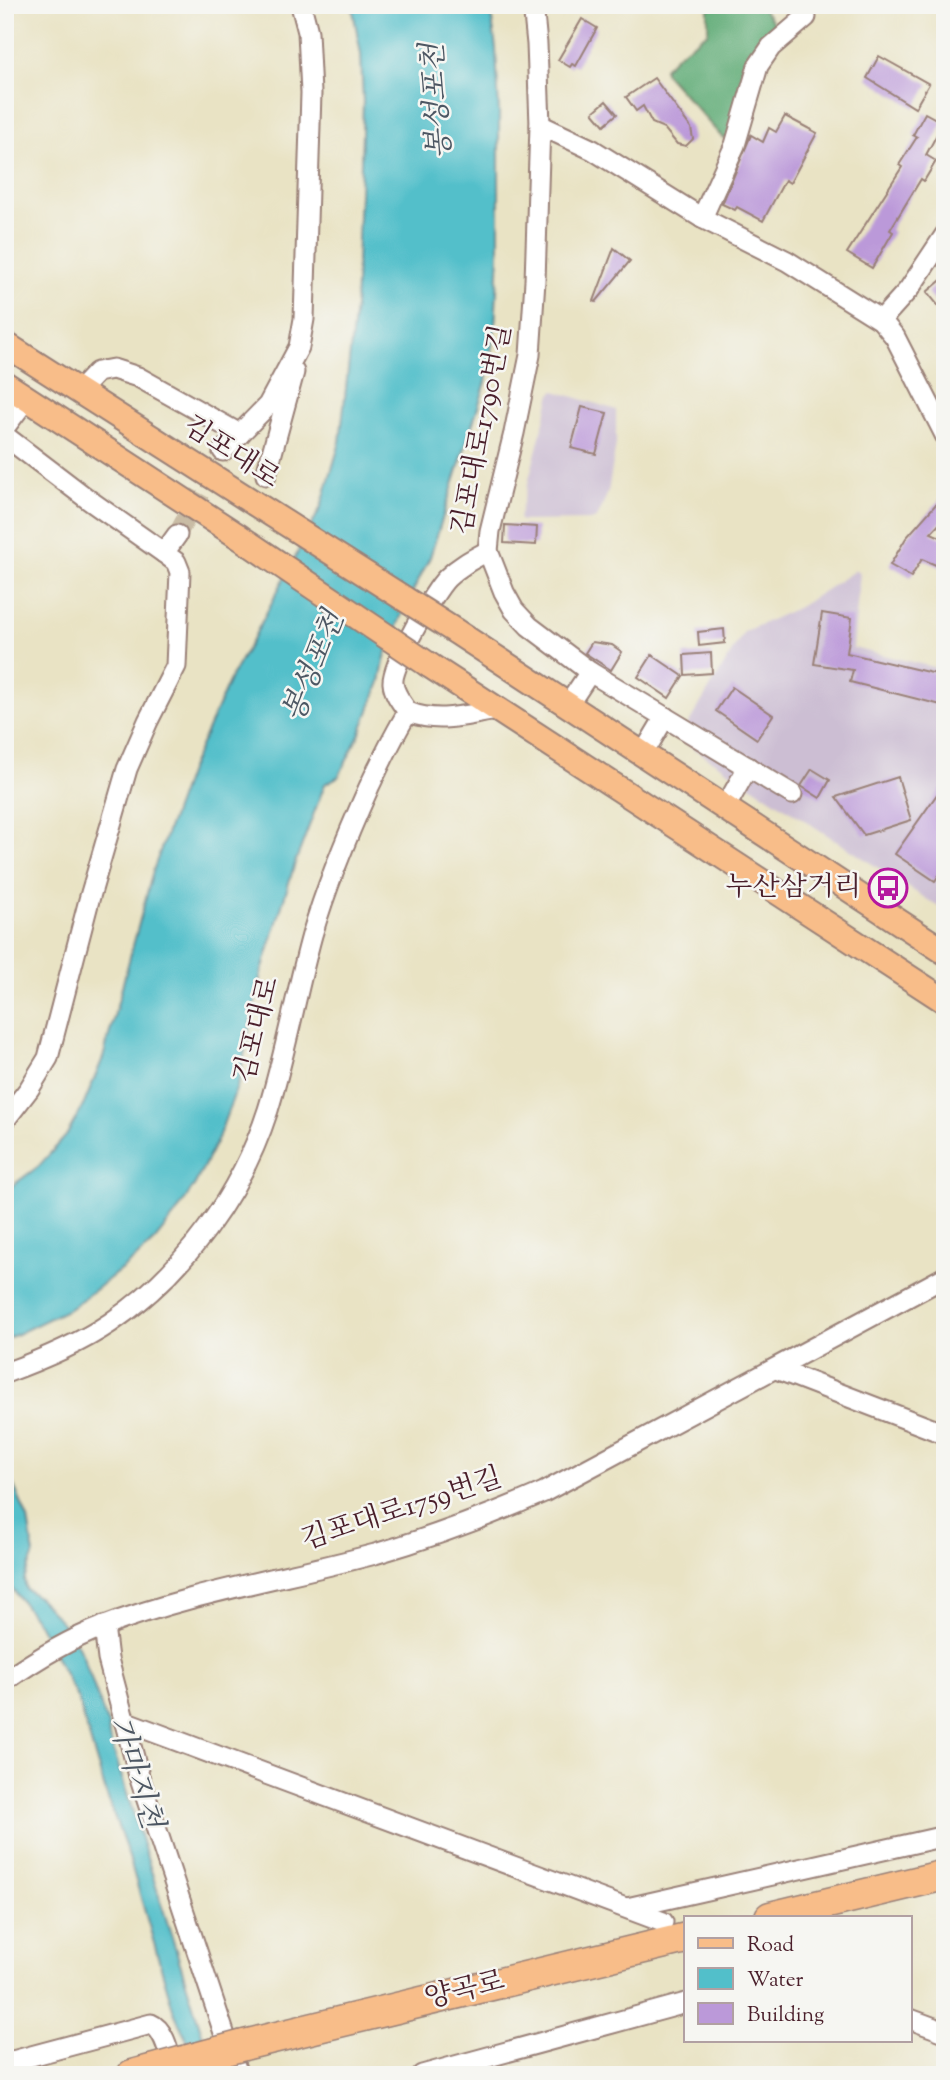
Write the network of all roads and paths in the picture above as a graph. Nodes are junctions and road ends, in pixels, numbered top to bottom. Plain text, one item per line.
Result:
1 (301, 5) edge
2 (533, 5) edge
3 (806, 17) dead end
4 (540, 125) junction
5 (702, 218) junction
6 (945, 235) edge
7 (881, 320) junction
8 (5, 344) edge
9 (299, 347) junction
10 (5, 384) edge
11 (79, 391) junction
12 (27, 398) junction
13 (5, 427) edge
14 (240, 434) junction
15 (945, 435) edge
16 (5, 436) edge
17 (223, 451) tunnel mouth
18 (266, 475) dead end
19 (177, 535) tunnel mouth
20 (488, 551) junction
21 (164, 553) junction
22 (590, 672) junction
23 (568, 705) junction
24 (497, 710) junction
25 (408, 712) junction
26 (665, 717) junction
27 (643, 754) junction
28 (748, 767) junction
29 (792, 794) dead end
30 (725, 808) junction
31 (888, 915) junction
32 (864, 949) junction
33 (945, 952) edge
34 (945, 1001) edge
35 (5, 1119) edge
36 (945, 1277) edge
37 (776, 1369) junction
38 (8, 1372) edge
39 (945, 1434) edge
40 (97, 1629) junction
41 (5, 1681) edge
42 (124, 1721) junction
43 (945, 1836) edge
44 (945, 1875) edge
45 (945, 1895) edge
46 (627, 1908) junction
47 (774, 1916) edge
48 (856, 1916) edge
49 (674, 1930) edge
50 (684, 1958) edge
51 (684, 2004) edge
52 (912, 2020) edge
53 (945, 2032) edge
54 (244, 2061) edge
55 (5, 2063) edge
56 (169, 2071) edge
57 (132, 2075) edge
58 (211, 2075) edge
59 (422, 2075) edge

1 - 9 street, 김포대로
2 - 4 street, 김포대로1790번길
3 - 5 street
4 - 5 street
4 - 20 street, 김포대로1790번길
5 - 7 street
6 - 7 street
7 - 15 street
8 - 11 main road, 김포대로
9 - 14 street, 김포대로
9 - 18 street
10 - 12 main road
11 - 14 street
11 - 23 main road, 김포대로, bridge
12 - 13 street
12 - 24 main road, bridge
14 - 17 street, 김포대로
16 - 21 street
19 - 21 street
20 - 22 street, 김포대로1790번길
20 - 25 street
21 - 35 street
22 - 23 street
22 - 26 street, 김포대로1790번길
23 - 27 main road, 김포대로
24 - 25 street
24 - 32 main road
25 - 38 street, 김포대로
26 - 27 street
26 - 28 street, 김포대로1790번길
27 - 30 main road, 김포대로
28 - 29 street, 김포대로1790번길
28 - 30 street
30 - 31 main road, 김포대로
31 - 32 main road
31 - 33 main road, 김포대로
32 - 34 main road
36 - 37 street, 김포대로1759번길
37 - 39 street
37 - 40 street, 김포대로1759번길
40 - 41 street, 김포대로1759번길
40 - 42 street
42 - 46 street
42 - 54 street
43 - 46 street
44 - 47 highway
45 - 48 highway
46 - 49 street
49 - 54 highway, 양곡로
50 - 54 highway, 양곡로
51 - 59 street
52 - 53 street
54 - 56 highway, bridge
54 - 58 highway
55 - 56 street
56 - 57 highway

